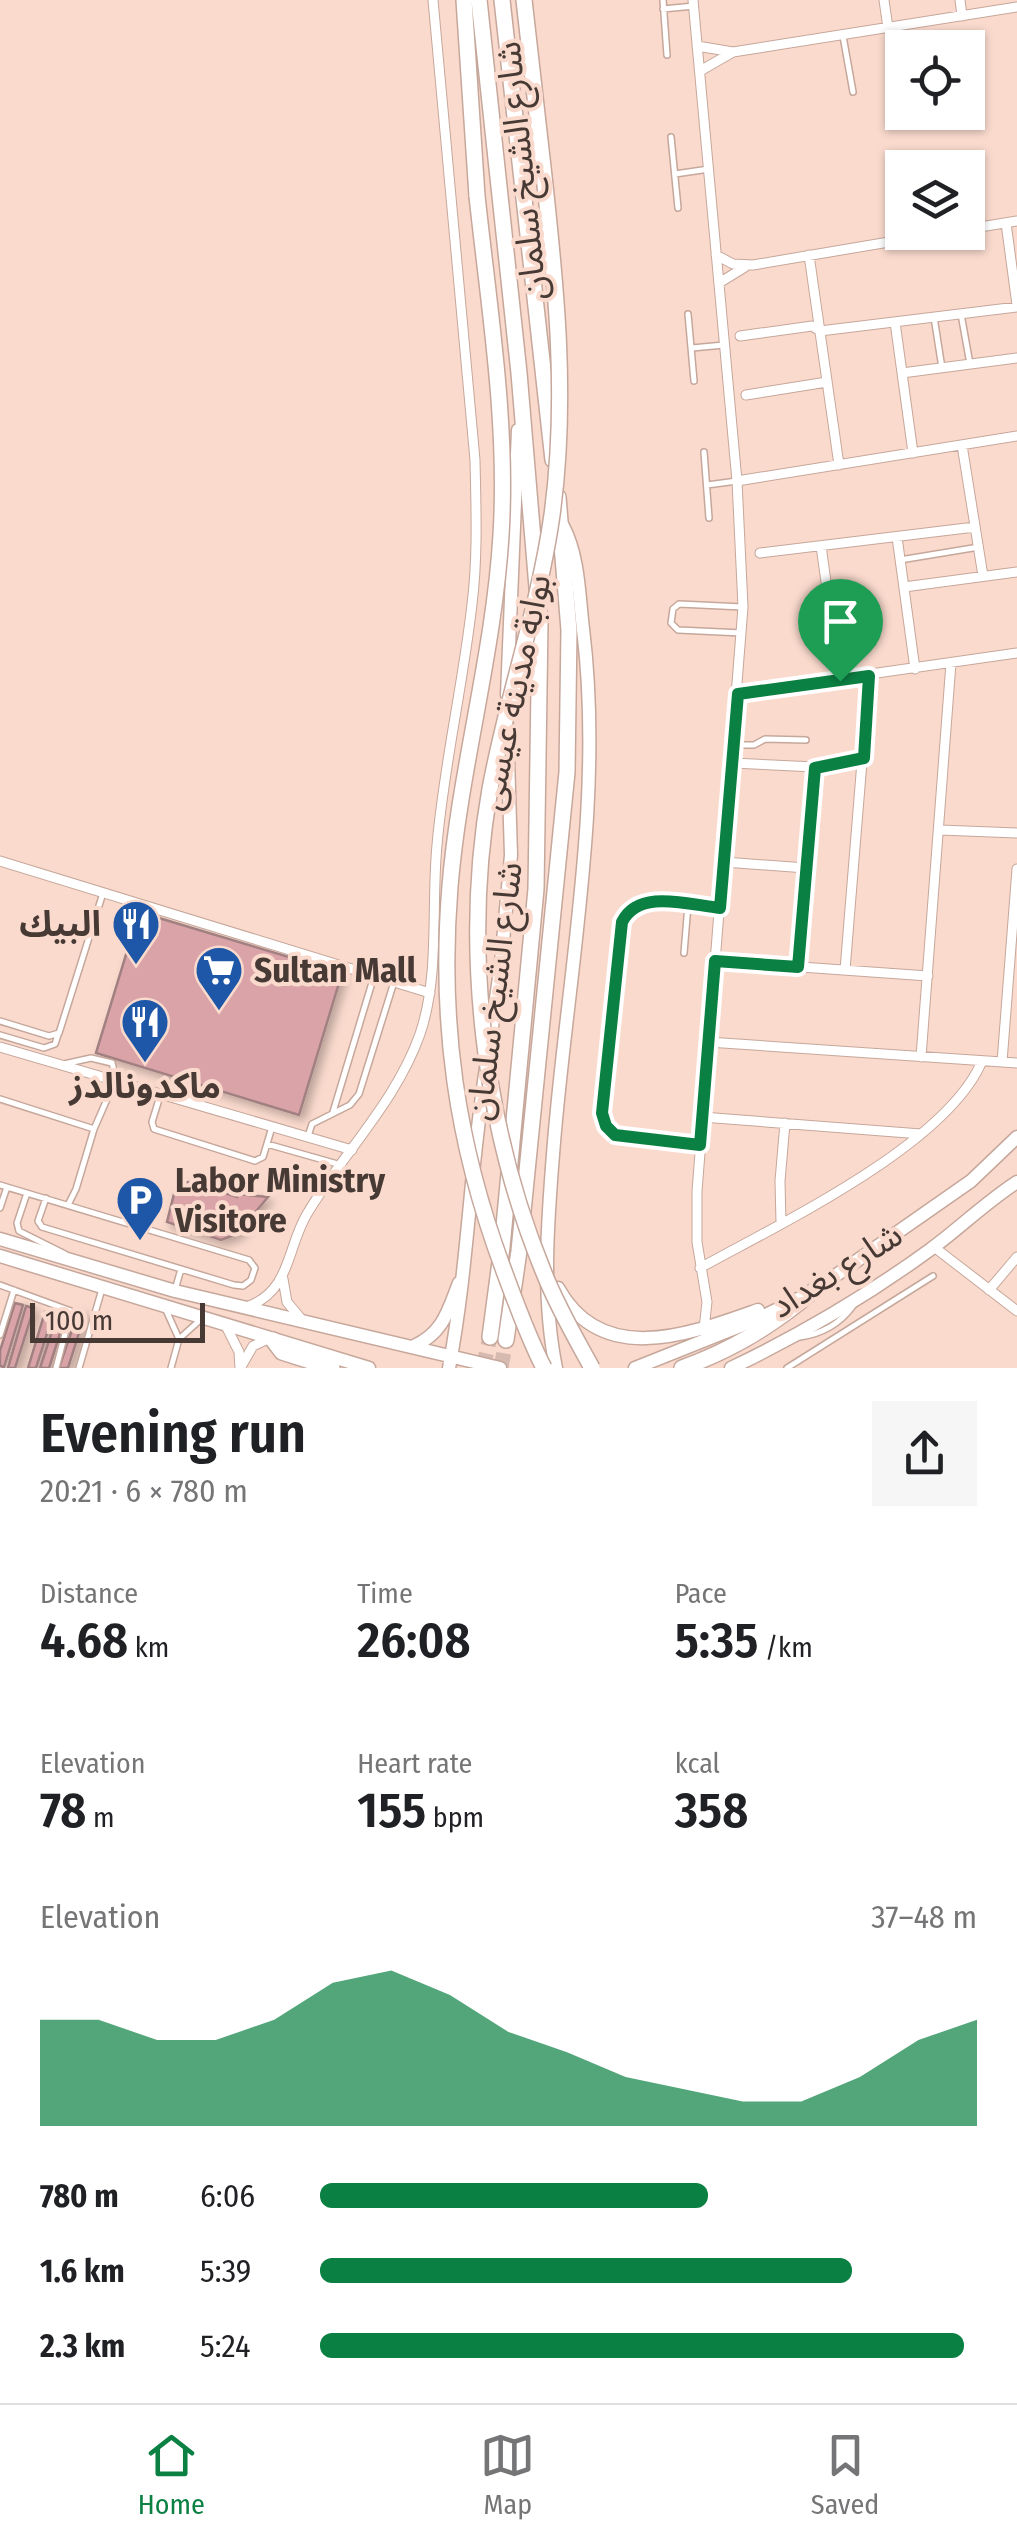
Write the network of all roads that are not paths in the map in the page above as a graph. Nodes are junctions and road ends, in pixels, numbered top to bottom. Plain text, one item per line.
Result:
1 (433, 0) edge
2 (464, 0) edge
3 (480, 0) edge
4 (502, 0) edge
5 (524, 0) edge
6 (662, 0) edge
7 (884, 0) edge
8 (960, 0) edge
9 (694, 3) edge
10 (1017, 6) edge
11 (663, 9) junction
12 (962, 16) junction
13 (888, 28) junction
14 (843, 34) junction
15 (698, 46) junction
16 (734, 52) junction
17 (667, 55) dead end
18 (700, 71) junction
19 (853, 92) dead end
20 (671, 138) dead end
21 (709, 169) junction
22 (676, 174) junction
23 (678, 208) dead end
24 (1017, 221) edge
25 (1006, 223) junction
26 (985, 226) edge
27 (885, 242) edge
28 (716, 254) junction
29 (809, 255) junction
30 (752, 264) junction
31 (719, 283) junction
32 (1017, 306) edge
33 (688, 314) dead end
34 (961, 314) junction
35 (934, 317) junction
36 (895, 322) junction
37 (820, 330) junction
38 (740, 336) dead end
39 (724, 345) junction
40 (691, 348) junction
41 (1017, 358) edge
42 (970, 364) junction
43 (942, 368) junction
44 (519, 373) junction
45 (902, 373) junction
46 (694, 381) dead end
47 (827, 382) junction
48 (746, 395) dead end
49 (1017, 436) edge
50 (962, 445) junction
51 (704, 452) dead end
52 (913, 453) junction
53 (839, 465) junction
54 (737, 481) junction
55 (707, 485) junction
56 (709, 518) dead end
57 (560, 522) junction
58 (975, 527) junction
59 (897, 537) junction
60 (820, 546) junction
61 (979, 548) junction
62 (760, 554) dead end
63 (900, 560) junction
64 (1017, 572) edge
65 (983, 576) junction
66 (904, 587) junction
67 (743, 607) junction
68 (742, 634) junction
69 (1017, 652) edge
70 (952, 663) junction
71 (914, 669) junction
72 (869, 676) junction
73 (840, 681) junction
74 (738, 694) junction
75 (806, 740) dead end
76 (734, 746) junction
77 (864, 758) junction
78 (732, 763) junction
79 (815, 768) junction
80 (940, 830) junction
81 (1017, 832) edge
82 (0, 862) edge
83 (724, 862) junction
84 (806, 868) junction
85 (1017, 869) edge
86 (103, 893) junction
87 (688, 904) junction
88 (720, 908) junction
89 (684, 953) dead end
90 (715, 961) junction
91 (798, 967) junction
92 (845, 970) junction
93 (374, 976) junction
94 (928, 976) junction
95 (394, 982) junction
96 (430, 993) junction
97 (1012, 1000) edge
98 (0, 1021) edge
99 (58, 1035) junction
100 (0, 1036) edge
101 (708, 1042) junction
102 (0, 1047) edge
103 (922, 1057) junction
104 (982, 1061) junction
105 (1012, 1064) edge
106 (61, 1065) junction
107 (116, 1082) junction
108 (160, 1094) junction
109 (0, 1099) edge
110 (332, 1114) junction
111 (702, 1117) junction
112 (784, 1124) junction
113 (272, 1127) junction
114 (94, 1129) junction
115 (920, 1134) junction
116 (308, 1137) junction
117 (1017, 1137) edge
118 (267, 1144) junction
119 (700, 1145) junction
120 (352, 1150) junction
121 (342, 1166) junction
122 (1017, 1182) edge
123 (4, 1186) edge
124 (27, 1193) junction
125 (46, 1198) junction
126 (68, 1205) junction
127 (0, 1208) edge
128 (781, 1224) junction
129 (0, 1238) edge
130 (934, 1247) junction
131 (0, 1256) edge
132 (548, 1257) junction
133 (1017, 1257) edge
134 (74, 1260) junction
135 (467, 1262) junction
136 (700, 1268) junction
137 (181, 1269) junction
138 (933, 1276) dead end
139 (283, 1279) junction
140 (0, 1286) edge
141 (103, 1288) junction
142 (14, 1290) junction
143 (989, 1290) junction
144 (175, 1291) junction
145 (812, 1292) junction
146 (707, 1302) junction
147 (247, 1307) junction
148 (164, 1308) junction
149 (1017, 1311) edge
150 (202, 1320) junction
151 (302, 1321) junction
152 (724, 1322) junction
153 (226, 1326) junction
154 (704, 1329) junction
155 (0, 1335) edge
156 (179, 1339) junction
157 (271, 1339) junction
158 (414, 1346) junction
159 (760, 1361) edge
160 (451, 1362) edge
161 (56, 1368) edge
162 (79, 1368) edge
163 (172, 1368) edge
164 (240, 1368) edge
165 (332, 1368) edge
166 (369, 1368) edge
167 (500, 1368) edge
168 (544, 1368) edge
169 (556, 1368) edge
170 (592, 1368) edge
171 (635, 1368) edge
172 (682, 1368) edge
173 (732, 1368) edge
174 (788, 1368) edge

1 - 96 street
2 - 168 main road, بوابة مدينة عيسى, bridge
3 - 44 main road, شارع الشيخ سلمان
4 - 57 main road, شارع الشيخ سلمان
5 - 170 main road, بوابة مدينة عيسى, bridge
6 - 11 lane
7 - 13 street
8 - 12 street
9 - 11 lane
9 - 15 street
10 - 12 street
11 - 17 lane
12 - 13 street
13 - 14 street
14 - 16 street
14 - 19 lane
15 - 16 street
15 - 18 street
16 - 18 street
18 - 21 street
20 - 22 lane
21 - 22 lane
21 - 28 street
22 - 23 lane
24 - 25 street
25 - 26 street
25 - 32 street
27 - 29 street
28 - 30 street
28 - 31 street
29 - 30 street
29 - 37 street
30 - 31 street
31 - 39 street
32 - 34 street
33 - 40 lane
34 - 35 street
34 - 42 lane
35 - 36 street
35 - 43 lane
36 - 37 street
36 - 45 street
37 - 38 street
37 - 47 street
39 - 40 lane
39 - 54 street
40 - 46 lane
41 - 42 street
42 - 43 street
43 - 45 street
44 - 57 main road, شارع الشيخ سلمان
44 - 135 main road, شارع الشيخ سلمان
45 - 52 street
47 - 48 street
47 - 53 street
49 - 50 street
50 - 52 street
50 - 58 street
51 - 55 lane
52 - 53 street
53 - 54 street
54 - 55 lane
54 - 67 street
55 - 56 lane
57 - 132 main road, شارع الشيخ سلمان
58 - 59 street
58 - 61 street
59 - 60 street
59 - 63 street
60 - 62 street
60 - 73 street
61 - 63 lane
61 - 65 street
63 - 66 street
64 - 65 street
65 - 66 street
66 - 71 street
67 - 68 street
67 - 68 lane
68 - 74 street
69 - 70 street
70 - 71 street
70 - 80 street
71 - 72 street
72 - 73 street
72 - 77 street
73 - 74 street
74 - 76 street
75 - 76 lane
76 - 78 street
77 - 79 street
77 - 92 street
78 - 79 street
78 - 83 street
79 - 84 street
80 - 81 street
80 - 94 street
82 - 86 street
83 - 84 street
83 - 88 street
84 - 91 street
85 - 97 street
86 - 93 street
86 - 99 lane
87 - 88 street
87 - 89 lane
87 - 119 street
88 - 90 street
90 - 91 street
90 - 101 street
91 - 92 street
92 - 94 street
93 - 95 street
93 - 110 lane
94 - 103 street
95 - 96 street
95 - 110 lane
96 - 120 street
97 - 105 street
98 - 99 lane
99 - 100 lane
101 - 103 street
101 - 111 street
102 - 106 street
103 - 104 street
104 - 105 street
104 - 115 street
106 - 107 street
106 - 107 lane
107 - 108 street
107 - 114 lane
108 - 113 street
108 - 118 lane
109 - 114 lane
110 - 116 lane
111 - 112 street
111 - 119 street
112 - 115 street
112 - 128 street
113 - 116 street
113 - 118 lane
114 - 126 lane
115 - 128 street
116 - 120 street
117 - 145 main road, شارع بغداد
118 - 121 lane
119 - 136 street
120 - 121 street
121 - 139 street
122 - 130 main road, شارع بغداد
123 - 124 lane
123 - 127 lane
124 - 125 lane
124 - 134 lane
125 - 126 lane
125 - 137 lane
126 - 137 lane
128 - 136 street
129 - 134 main road
130 - 143 street
130 - 159 main road, شارع بغداد
131 - 141 main road
132 - 154 main road
132 - 169 main road, شارع الشيخ سلمان
133 - 143 street
134 - 144 main road
135 - 158 main road
135 - 160 main road, شارع الشيخ سلمان
136 - 146 street
137 - 144 lane
138 - 174 lane
139 - 147 street
139 - 151 street
140 - 142 lane
141 - 148 main road
141 - 162 lane
142 - 155 lane
142 - 161 lane
143 - 149 street
144 - 147 main road
145 - 152 main road
145 - 171 main road, شارع بغداد
145 - 172 main road
146 - 152 street
146 - 154 street
147 - 151 main road
148 - 150 main road
148 - 156 lane
150 - 153 main road
150 - 156 lane
151 - 158 main road
152 - 154 main road
153 - 157 main road
153 - 164 street
156 - 163 lane
157 - 164 street
157 - 165 main road
157 - 166 main road
158 - 160 main road
159 - 173 main road, شارع بغداد
160 - 167 main road

